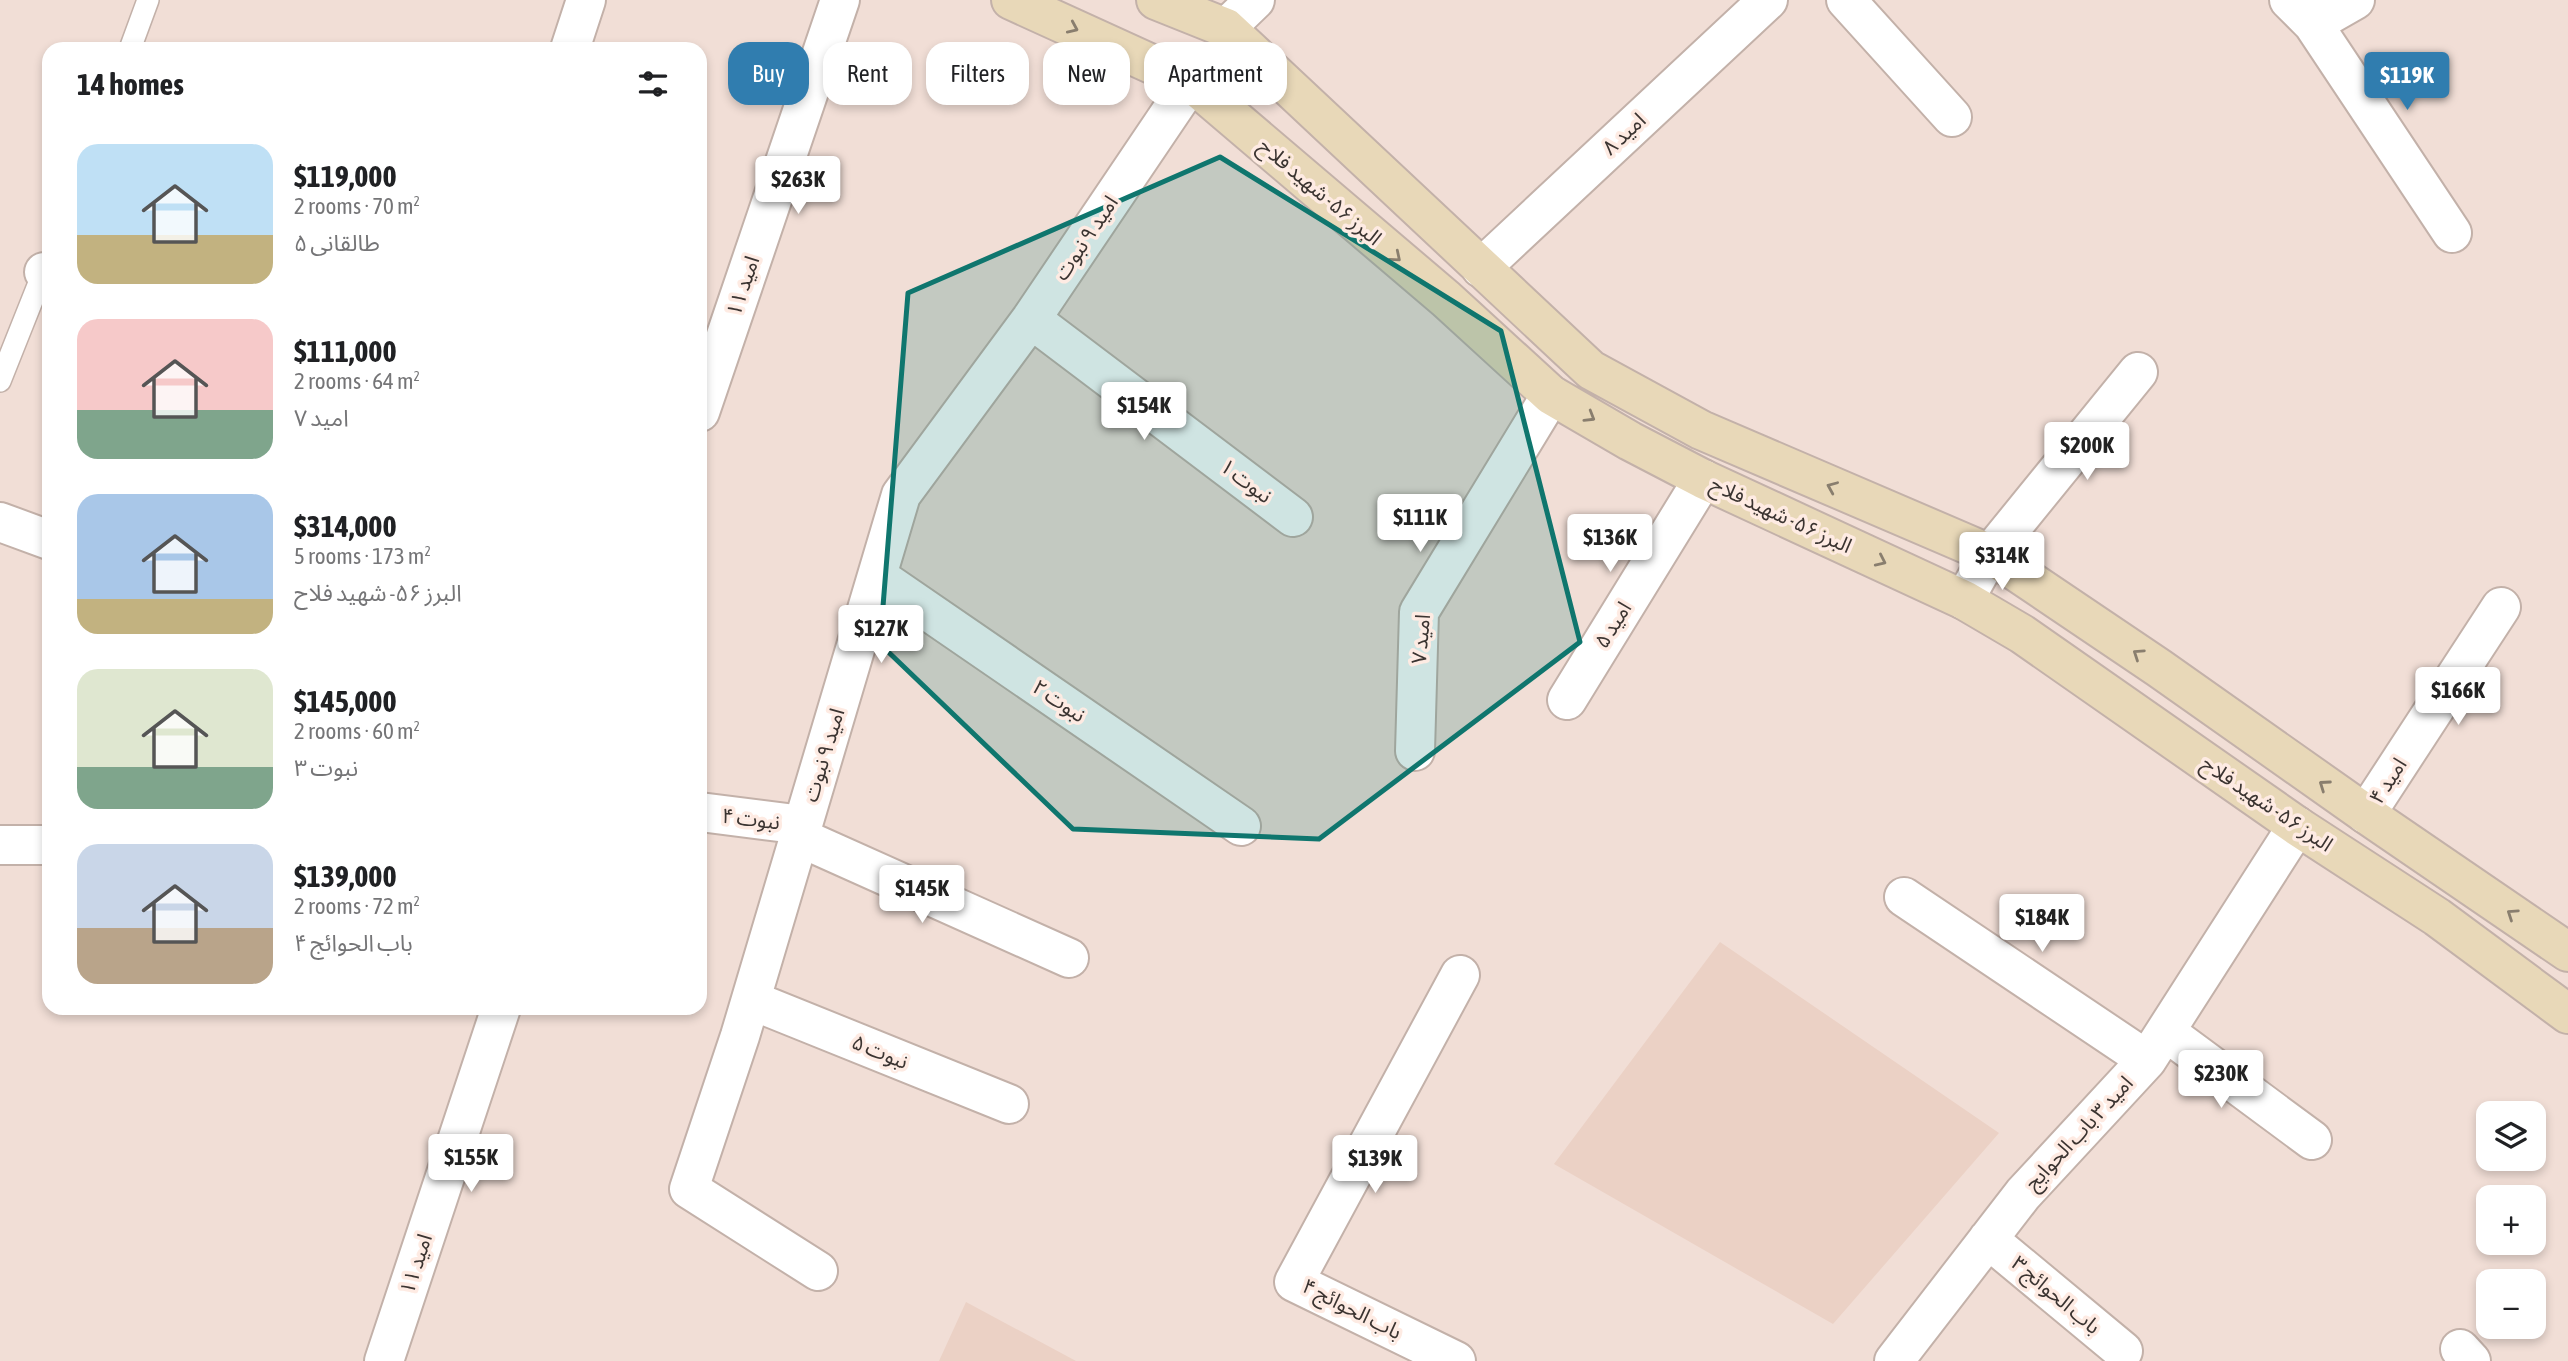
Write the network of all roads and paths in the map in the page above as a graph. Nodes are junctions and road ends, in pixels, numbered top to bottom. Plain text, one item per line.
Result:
1 (148, 0) edge
2 (586, 0) edge
3 (840, 0) edge
4 (1011, 0) edge
5 (1156, 0) edge
6 (1255, 0) edge
7 (1768, 0) edge
8 (1846, 0) edge
9 (2355, 0) edge
10 (2301, 12) edge
11 (1226, 28) junction
12 (133, 42) edge
13 (572, 42) edge
14 (1144, 61) edge
15 (1175, 105) edge
16 (1218, 105) edge
17 (1952, 117) dead end
18 (2452, 233) dead end
19 (1481, 268) junction
20 (42, 280) edge
21 (1031, 319) junction
22 (2138, 372) dead end
23 (0, 381) edge
24 (707, 391) edge
25 (1551, 395) junction
26 (1703, 479) junction
27 (1293, 517) dead end
28 (0, 522) edge
29 (42, 537) edge
30 (1990, 554) junction
31 (877, 576) junction
32 (1964, 600) junction
33 (2501, 607) dead end
34 (1567, 700) dead end
35 (1415, 751) dead end
36 (707, 813) edge
37 (2366, 814) junction
38 (2297, 826) junction
39 (1241, 827) dead end
40 (801, 831) junction
41 (0, 845) edge
42 (42, 845) edge
43 (1903, 897) dead end
44 (2568, 952) edge
45 (1069, 958) dead end
46 (1460, 975) dead end
47 (751, 1000) junction
48 (2568, 1014) edge
49 (499, 1015) edge
50 (2156, 1046) junction
51 (1009, 1104) dead end
52 (2312, 1140) dead end
53 (1988, 1239) junction
54 (818, 1271) dead end
55 (2123, 1351) dead end
56 (384, 1361) edge
57 (1457, 1361) edge
58 (1894, 1361) edge

1 - 12 lane
2 - 13 street
3 - 24 street, امید ۱۱
4 -> 14 street, البرز ۵۶- شهید فلاح
5 - 11 street
6 - 11 street
7 - 19 street, امید ۸
8 - 17 street
9 - 10 street
10 - 18 street
11 - 19 street
15 - 21 street, امید ۹ نبوت
16 -> 25 street, البرز ۵۶- شهید فلاح
30 -> 19 street
20 - 23 lane
21 - 27 street, نبوت ۱
21 - 31 street, امید ۹ نبوت
22 - 30 street
25 -> 26 street, البرز ۵۶- شهید فلاح
25 - 35 street, امید ۷
26 -> 32 street, البرز ۵۶- شهید فلاح
26 - 34 street, امید ۵
28 - 29 street
30 - 32 street
37 -> 30 street
31 - 39 street, نبوت ۲
31 - 40 street, امید ۹ نبوت
32 - 38 street, البرز ۵۶- شهید فلاح
33 - 37 street, امید ۴
36 - 40 street, نبوت ۴
44 -> 37 street
38 - 48 street, البرز ۵۶- شهید فلاح
38 - 50 street, امید ۳ باب الحوایج
40 - 45 street, نبوت ۴
40 - 47 street, امید ۹ نبوت
41 - 42 street
43 - 50 street
46 - 57 street, باب الحوائج ۴
47 - 51 street, نبوت ۵
47 - 54 street, امید ۹ نبوت
49 - 56 street, امید ۱۱
50 - 52 street
50 - 53 street, امید ۳ باب الحوایج
53 - 55 street, باب الحوائج ۳
53 - 58 street, امید ۳ باب الحوایج

